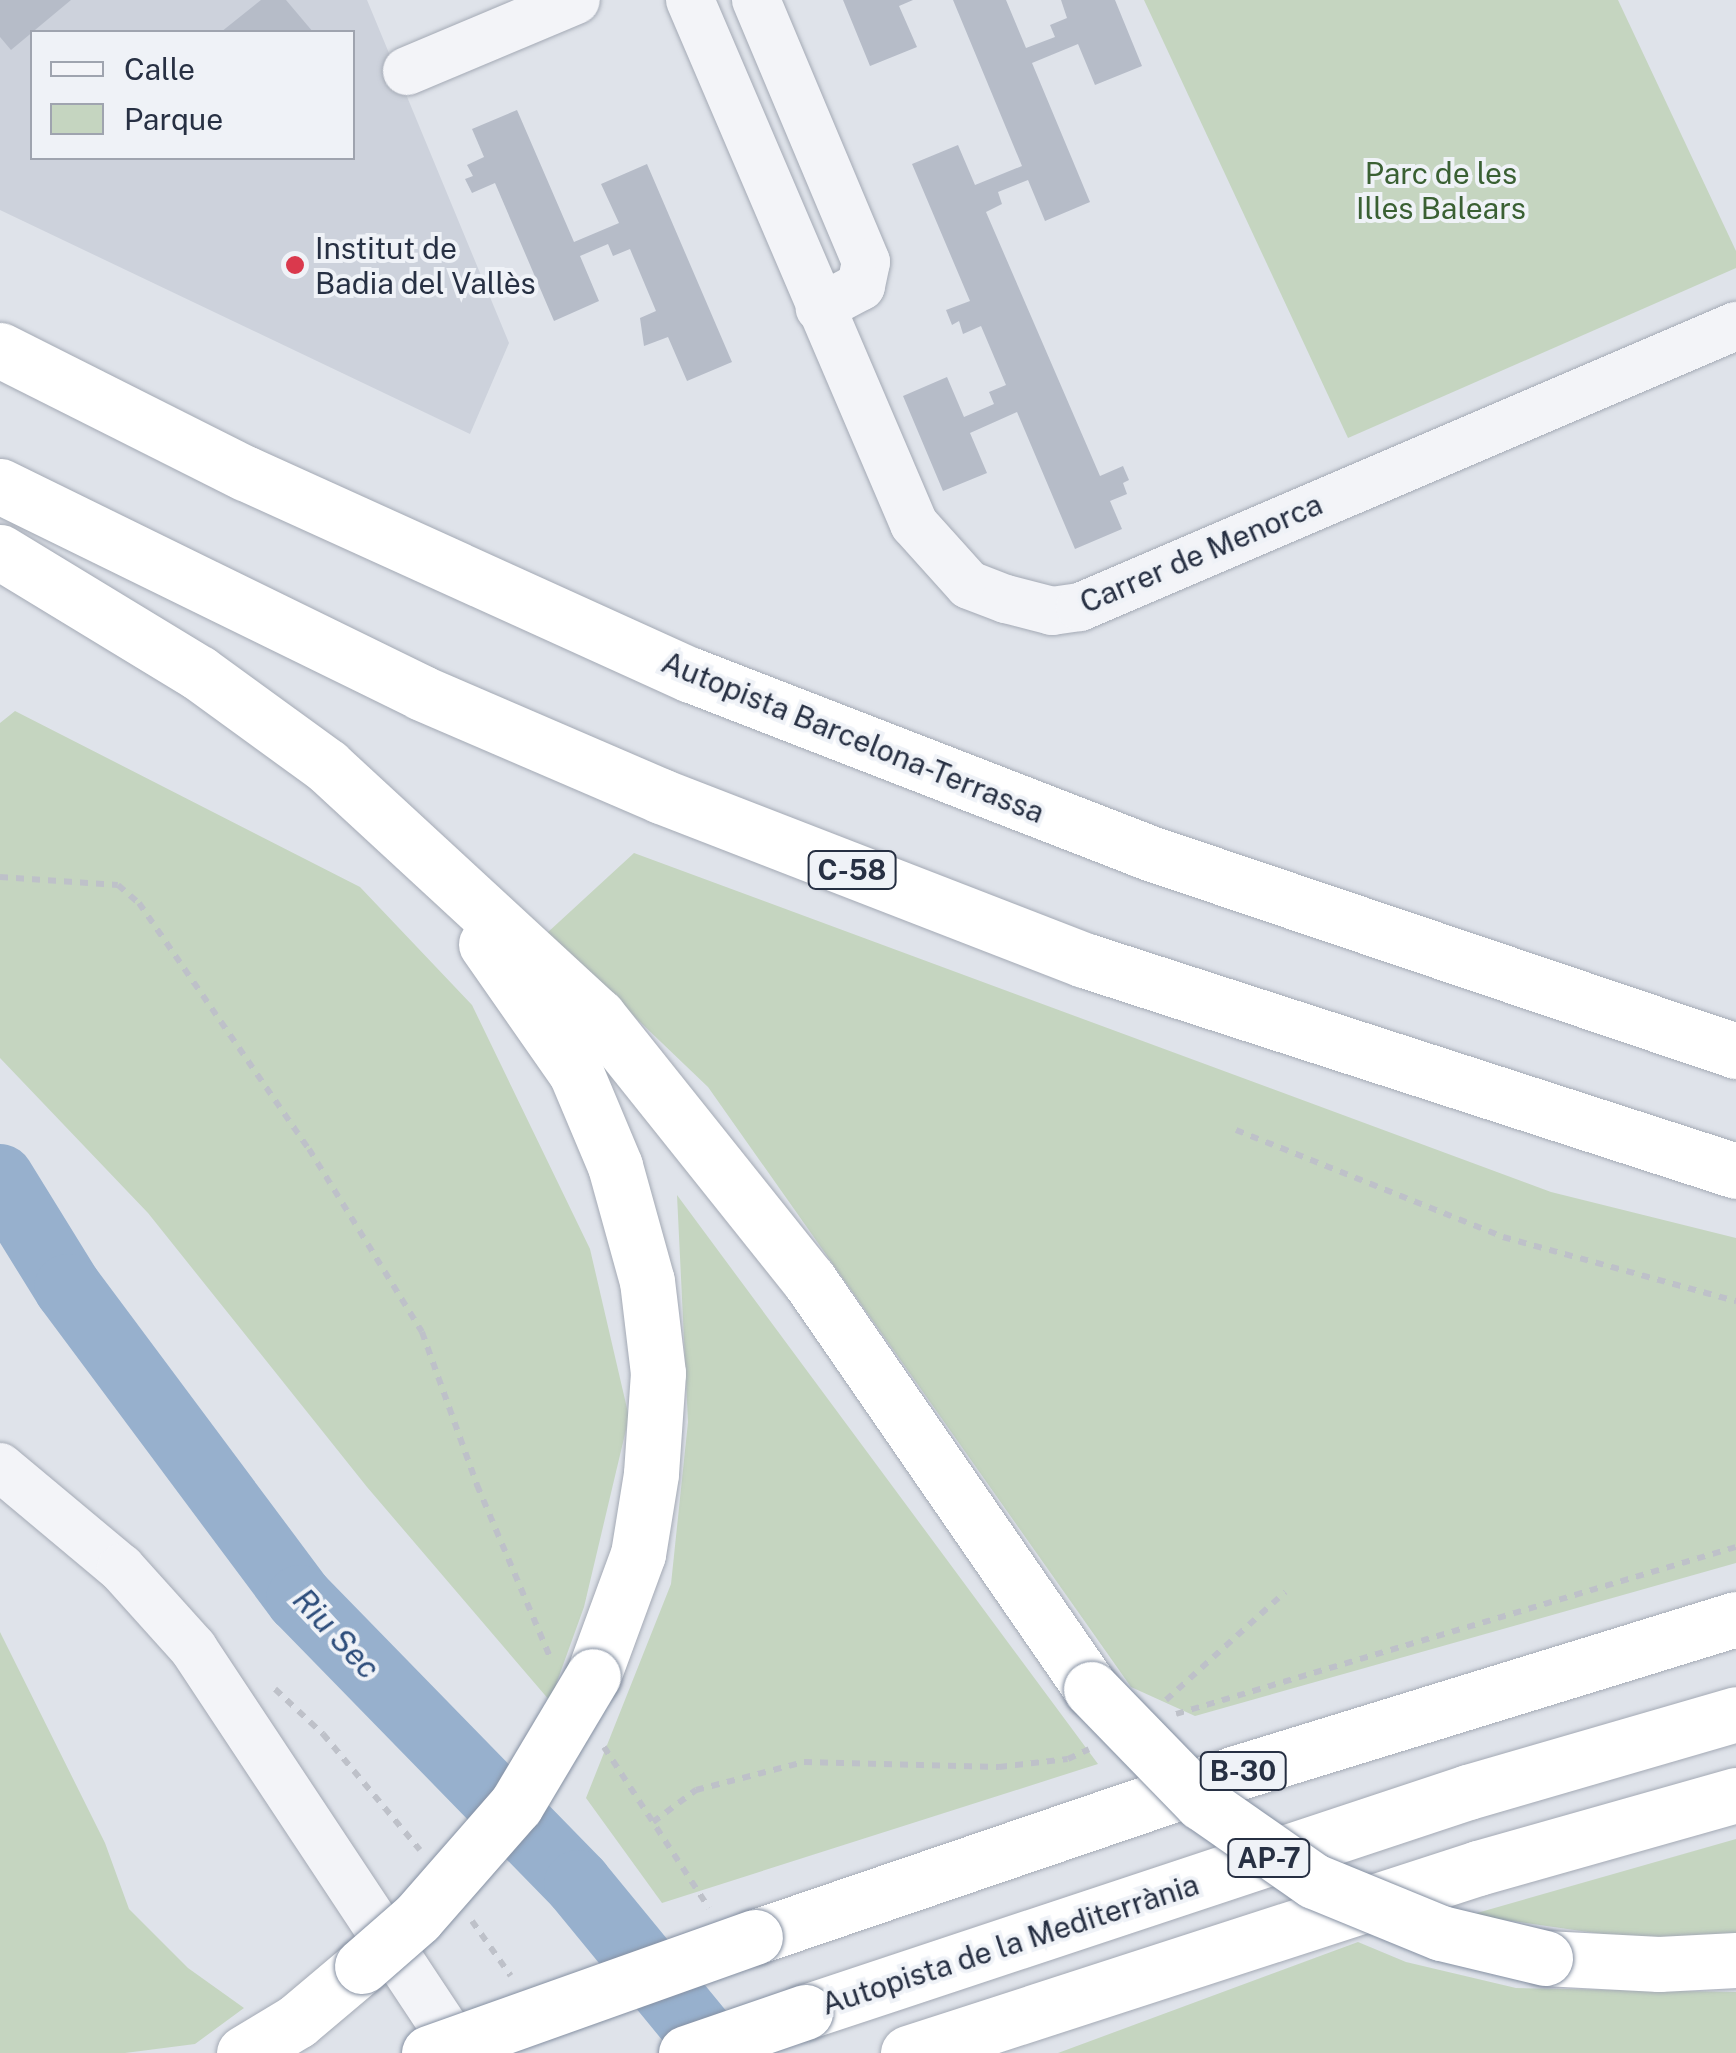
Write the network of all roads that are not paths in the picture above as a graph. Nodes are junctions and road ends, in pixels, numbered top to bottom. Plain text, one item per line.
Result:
1 (576, 0) edge
2 (690, 0) edge
3 (756, 0) edge
4 (407, 72) dead end
5 (817, 301) junction
6 (1736, 326) edge
7 (0, 350) edge
8 (0, 486) edge
9 (0, 552) edge
10 (398, 826) junction
11 (1722, 1044) edge
12 (1736, 1170) edge
13 (0, 1467) edge
14 (1736, 1619) edge
15 (1736, 1714) edge
16 (1736, 1795) edge
17 (1736, 1960) edge
18 (244, 2053) edge
19 (429, 2053) edge
20 (461, 2053) edge
21 (686, 2053) edge
22 (908, 2053) edge

1 - 4 street
2 - 5 street, Carrer de Menorca
3 - 5 street
5 - 6 street, Carrer de Menorca
7 - 11 highway, Autopista Barcelona-Terrassa
8 - 12 highway, C-58
9 - 10 highway
10 - 17 highway, bridge
10 - 18 highway, bridge
13 - 20 street
14 - 19 highway, B-30, bridge
15 - 21 highway, Autopista de la Mediterrània / AP-7, bridge
16 - 22 highway, AP-7

